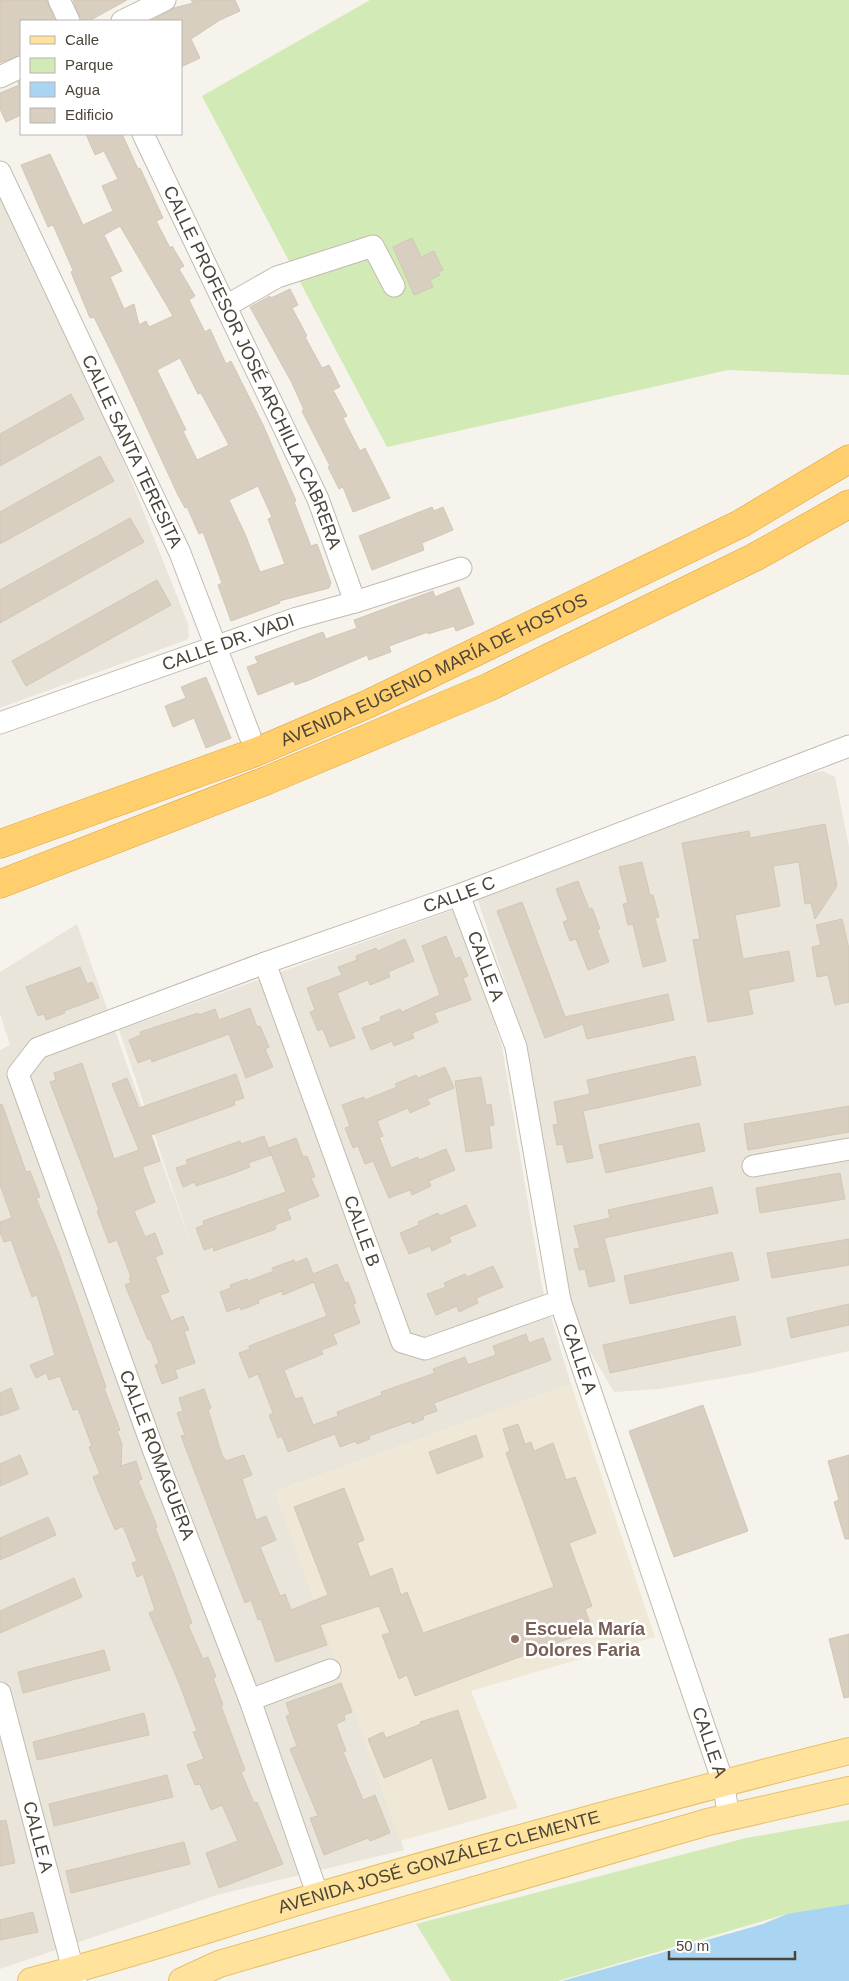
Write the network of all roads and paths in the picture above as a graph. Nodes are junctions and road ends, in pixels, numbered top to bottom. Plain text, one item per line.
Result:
1 (59, 0) edge
2 (165, 0) edge
3 (69, 20) edge
4 (124, 20) edge
5 (20, 67) edge
6 (0, 77) edge
7 (143, 135) edge
8 (0, 172) edge
9 (394, 286) dead end
10 (226, 306) junction
11 (849, 459) edge
12 (849, 504) edge
13 (460, 568) dead end
14 (355, 602) junction
15 (562, 611) junction
16 (215, 647) junction
17 (0, 723) edge
18 (250, 736) junction
19 (848, 752) edge
20 (82, 815) junction
21 (0, 844) edge
22 (0, 884) edge
23 (459, 895) junction
24 (265, 963) junction
25 (67, 1037) joint
26 (849, 1149) edge
27 (753, 1166) dead end
28 (560, 1301) junction
29 (330, 1670) dead end
30 (0, 1693) edge
31 (250, 1700) junction
32 (849, 1750) edge
33 (723, 1782) junction
34 (849, 1790) edge
35 (729, 1817) junction
36 (318, 1896) junction
37 (74, 1976) edge
38 (31, 1981) edge
39 (182, 1981) edge

1 - 3 street
2 - 4 street
5 - 6 street
7 - 10 street, CALLE PROFESOR JOSÉ ARCHILLA CABRERA
8 - 16 street, CALLE SANTA TERESITA
9 - 10 street
10 - 14 street, CALLE PROFESOR JOSÉ ARCHILLA CABRERA
11 - 15 highway, AVENIDA EUGENIO MARÍA DE HOSTOS
12 - 22 highway, AVENIDA EUGENIO MARÍA DE HOSTOS
13 - 14 street, CALLE DR. VADI
14 - 16 street, CALLE DR. VADI
15 - 18 highway
15 - 20 highway, AVENIDA EUGENIO MARÍA DE HOSTOS
16 - 17 street, CALLE DR. VADI
16 - 18 street, CALLE SANTA TERESITA
18 - 20 highway
19 - 23 street, CALLE C
20 - 21 highway, AVENIDA EUGENIO MARÍA DE HOSTOS
23 - 24 street, CALLE C
23 - 28 street, CALLE A
24 - 25 street, CALLE C
24 - 28 street, CALLE B
25 - 31 street, CALLE ROMAGUERA
26 - 27 street
28 - 33 street, CALLE A
29 - 31 street
30 - 37 street, CALLE A
31 - 36 street, CALLE ROMAGUERA
32 - 33 main road, AVENIDA JOSÉ GONZÁLEZ CLEMENTE
33 - 35 street, CALLE A
33 - 36 main road, AVENIDA JOSÉ GONZÁLEZ CLEMENTE
34 - 35 main road, AVENIDA JOSÉ GONZÁLEZ CLEMENTE
35 - 39 main road, AVENIDA JOSÉ GONZÁLEZ CLEMENTE
36 - 37 main road, AVENIDA JOSÉ GONZÁLEZ CLEMENTE
37 - 38 main road, AVENIDA JOSÉ GONZÁLEZ CLEMENTE

